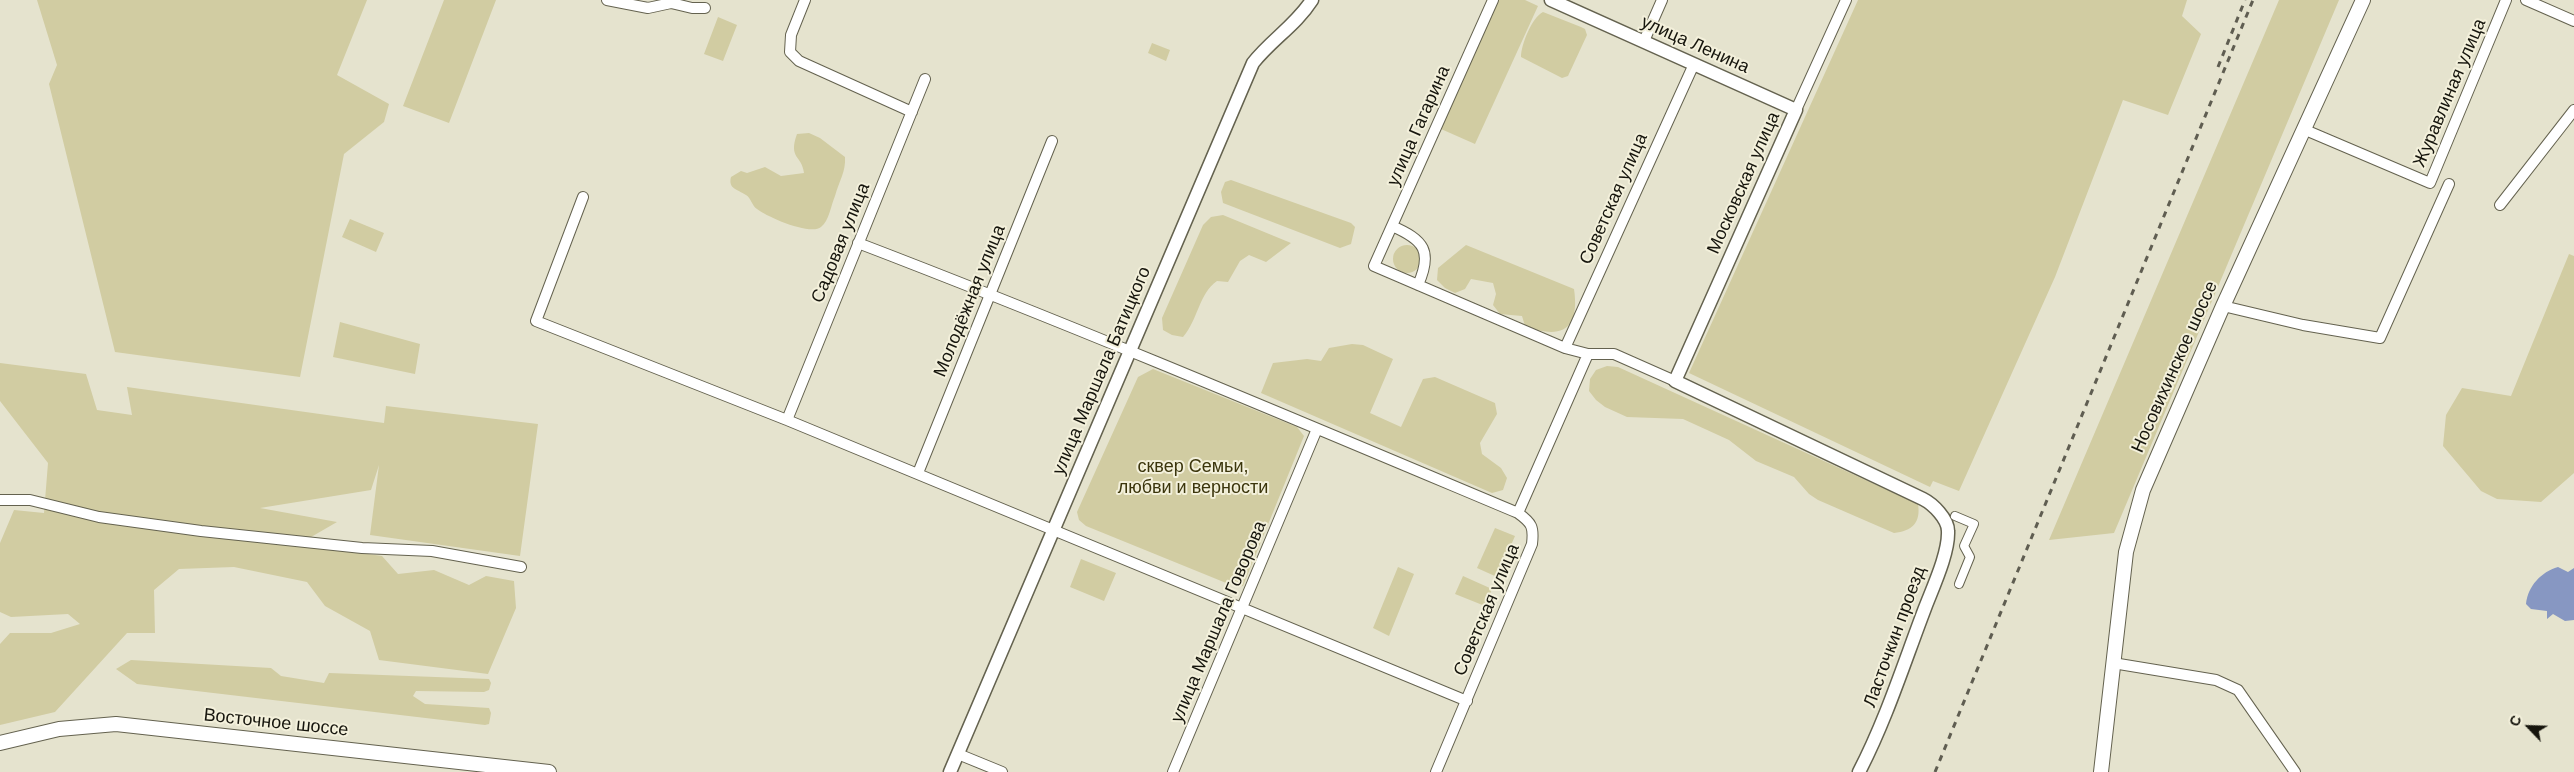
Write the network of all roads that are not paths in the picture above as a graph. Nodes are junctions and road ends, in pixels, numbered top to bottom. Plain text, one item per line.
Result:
1 (607, 0) edge
2 (805, 0) edge
3 (1312, 0) edge
4 (1493, 0) edge
5 (1551, 0) edge
6 (1662, 0) edge
7 (1846, 0) edge
8 (2363, 0) edge
9 (2506, 0) edge
10 (2526, 0) edge
11 (705, 8) dead end
12 (2573, 18) edge
13 (1644, 41) junction
14 (1694, 64) junction
15 (925, 79) dead end
16 (1796, 110) junction
17 (2574, 110) edge
18 (912, 112) junction
19 (2303, 129) junction
20 (1052, 141) dead end
21 (2449, 184) dead end
22 (583, 197) dead end
23 (2500, 204) dead end
24 (1392, 226) junction
25 (858, 243) junction
26 (1418, 285) junction
27 (990, 293) junction
28 (2223, 306) junction
29 (1564, 348) junction
30 (1130, 351) junction
31 (1588, 354) junction
32 (1675, 381) junction
33 (787, 420) junction
34 (1317, 429) junction
35 (918, 473) junction
36 (0, 500) edge
37 (1518, 514) junction
38 (1955, 516) dead end
39 (1053, 529) junction
40 (521, 567) dead end
41 (1959, 584) dead end
42 (1243, 607) junction
43 (2113, 663) junction
44 (1467, 701) junction
45 (0, 743) edge
46 (958, 754) junction
47 (549, 772) edge
48 (950, 772) edge
49 (1002, 772) edge
50 (1174, 772) edge
51 (1436, 772) edge
52 (1859, 772) edge
53 (2101, 772) edge
54 (2295, 772) edge

1 - 11 street
2 - 18 street
3 - 30 street, улица Маршала Батицкого
4 - 24 street, улица Гагарина
5 - 13 street, улица Ленина
6 - 13 street
7 - 16 street, Московская улица
8 - 19 main road, Носовихинское шоссе
9 - 19 street, Журавлиная улица
10 - 12 street
13 - 14 street, улица Ленина
14 - 16 street, улица Ленина
14 - 29 street, Советская улица
15 - 18 street, Садовая улица
16 - 32 street, Московская улица
17 - 23 street
18 - 25 street, Садовая улица
19 - 28 main road, Носовихинское шоссе
20 - 27 street, Молодёжная улица
21 - 28 street
22 - 33 street
24 - 26 street
24 - 26 street, улица Гагарина
25 - 27 street
25 - 33 street, Садовая улица
26 - 29 street
27 - 30 street
27 - 35 street, Молодёжная улица
28 - 43 main road, Носовихинское шоссе
29 - 31 street
30 - 34 street
30 - 39 street, улица Маршала Батицкого
31 - 32 street
31 - 37 street
32 - 52 street, Ласточкин проезд
33 - 35 street
34 - 37 street
34 - 42 street, улица Маршала Говорова
35 - 39 street
36 - 40 street
37 - 44 street, Советская улица
38 - 41 street
39 - 42 street
39 - 46 street, улица Маршала Батицкого
42 - 44 street
42 - 50 street, улица Маршала Говорова
43 - 53 main road, Носовихинское шоссе
43 - 54 street
44 - 51 street, Советская улица
45 - 47 main road, Восточное шоссе
46 - 48 street, улица Маршала Батицкого
46 - 49 street

